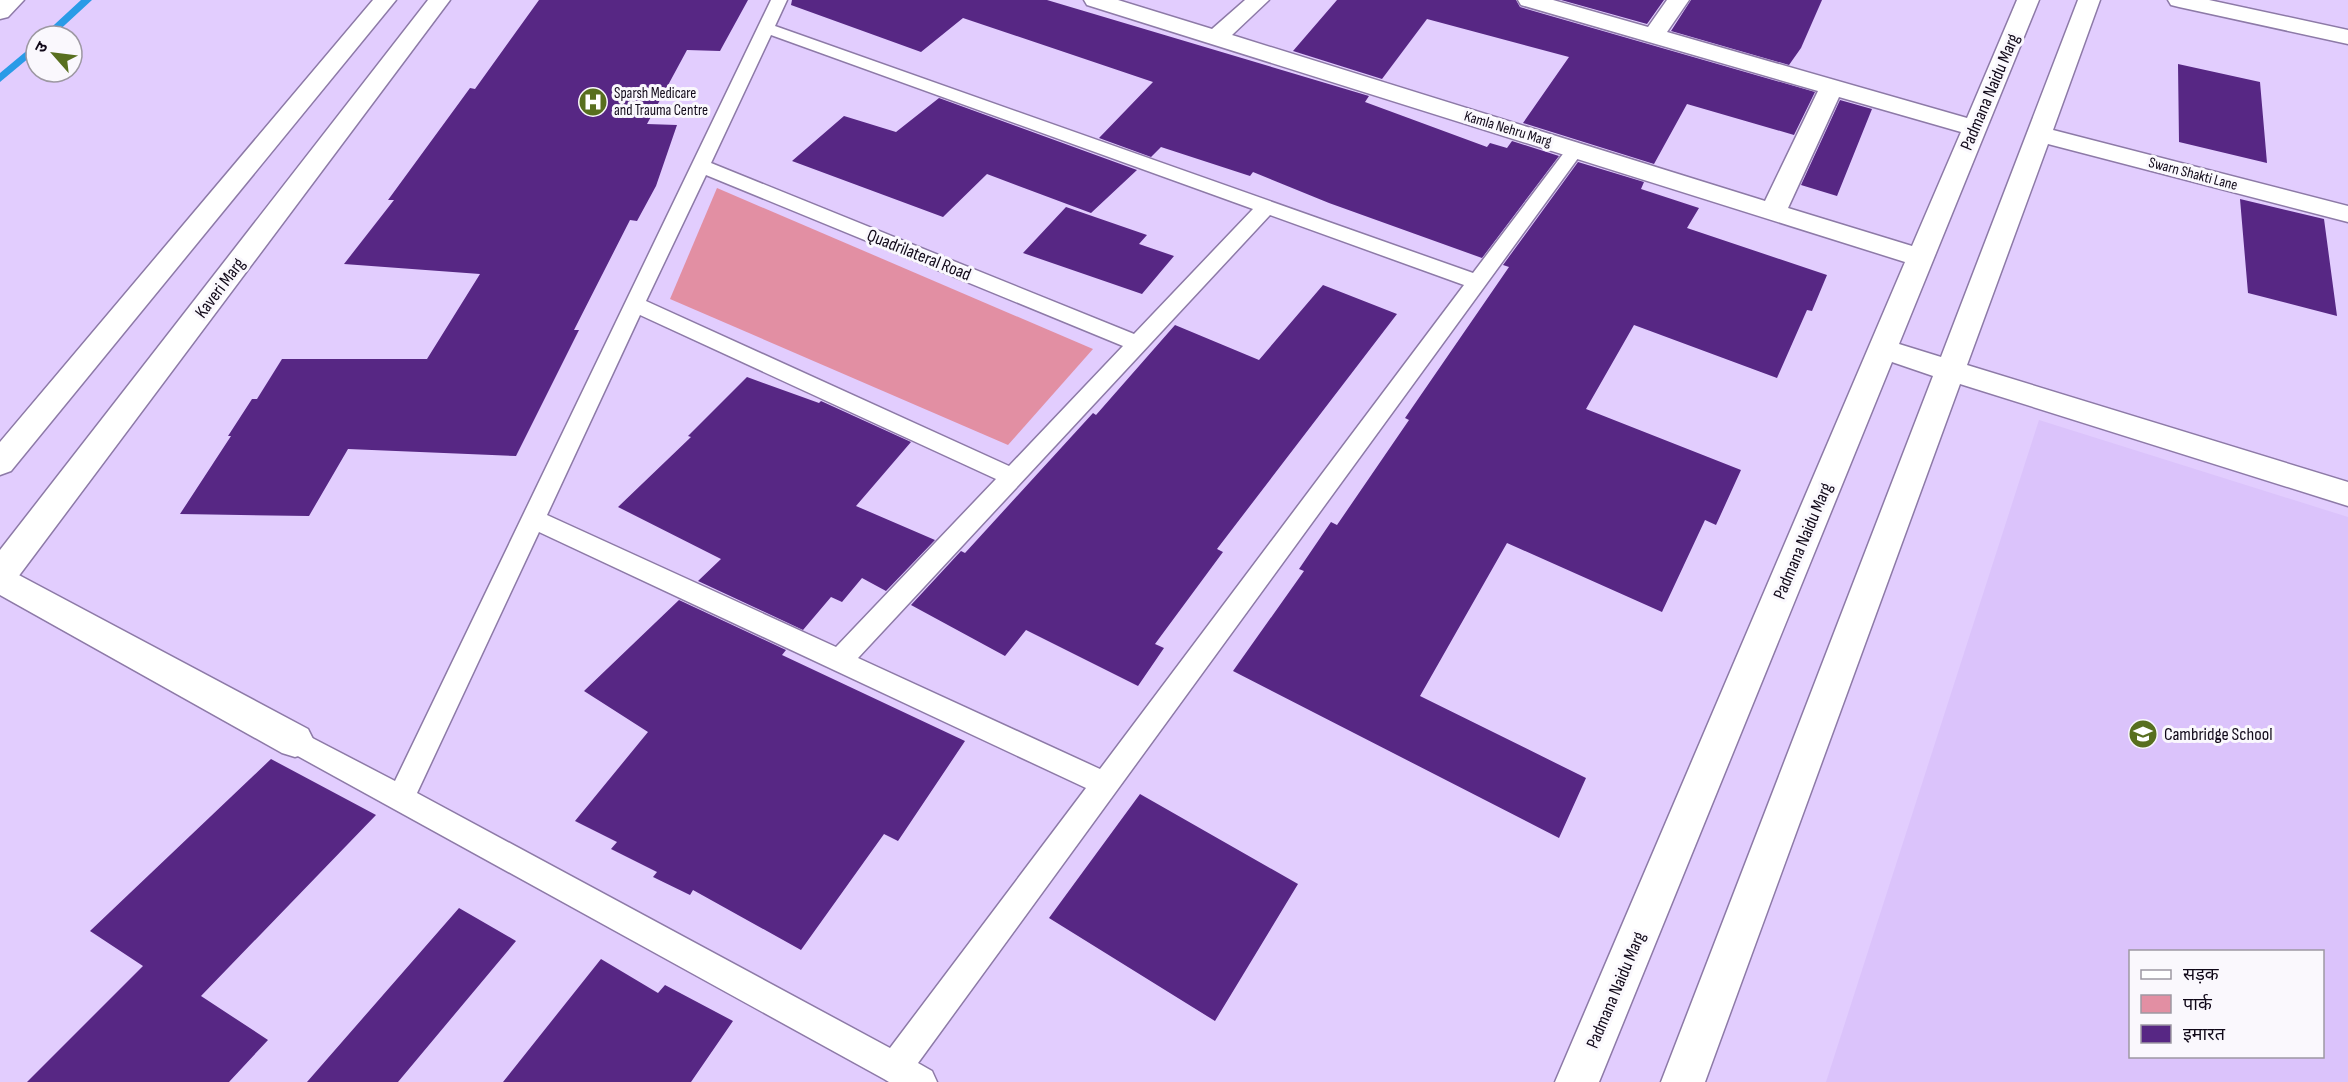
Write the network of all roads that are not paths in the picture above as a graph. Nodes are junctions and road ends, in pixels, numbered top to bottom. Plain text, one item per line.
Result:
1 (14, 0) edge
2 (385, 0) edge
3 (439, 0) edge
4 (779, 0) edge
5 (1095, 0) edge
6 (1258, 0) edge
7 (1529, 0) edge
8 (1678, 0) edge
9 (2028, 0) edge
10 (2089, 0) edge
11 (2179, 0) edge
12 (0, 12) edge
13 (766, 28) junction
14 (1653, 36) junction
15 (2348, 37) edge
16 (1216, 38) junction
17 (1832, 87) junction
18 (1975, 128) junction
19 (2039, 134) junction
20 (1575, 150) junction
21 (700, 166) junction
22 (1268, 206) junction
23 (1773, 212) junction
24 (2348, 214) edge
25 (1921, 258) junction
26 (1478, 282) junction
27 (635, 304) junction
28 (1138, 344) junction
29 (1882, 349) junction
30 (1950, 370) junction
31 (0, 463) edge
32 (1012, 477) junction
33 (2348, 494) edge
34 (533, 519) junction
35 (0, 577) edge
36 (839, 661) junction
37 (295, 741) joint
38 (1105, 784) junction
39 (401, 798) junction
40 (895, 1068) junction
41 (921, 1082) edge
42 (1577, 1082) edge
43 (1683, 1082) edge

1 - 12 street
2 - 31 street
3 - 35 street, Kaveri Marg
4 - 13 lane
5 - 16 street, Kamla Nehru Marg
6 - 16 street
7 - 14 street
8 - 14 street
9 - 18 street, Padmana Naidu Marg
10 - 19 street
11 - 15 street
13 - 21 lane
13 - 22 lane
14 - 17 street
16 - 20 street, Kamla Nehru Marg
17 - 18 street
17 - 23 street
18 - 25 street, Padmana Naidu Marg
19 - 24 street, Swarn Shakti Lane
19 - 30 street
20 - 23 street, Kamla Nehru Marg
20 - 26 lane
21 - 27 lane
21 - 28 lane, Quadrilateral Road
22 - 26 lane
22 - 28 lane
23 - 25 street, Kamla Nehru Marg
25 - 29 street, Padmana Naidu Marg
26 - 38 lane
27 - 32 lane
27 - 34 lane
28 - 32 lane
29 - 30 street
29 - 42 street, Padmana Naidu Marg
30 - 33 street
30 - 43 street
32 - 36 lane
34 - 36 lane
34 - 39 lane
35 - 37 street
36 - 38 lane
37 - 39 lane
38 - 40 lane
39 - 40 lane
40 - 41 lane

